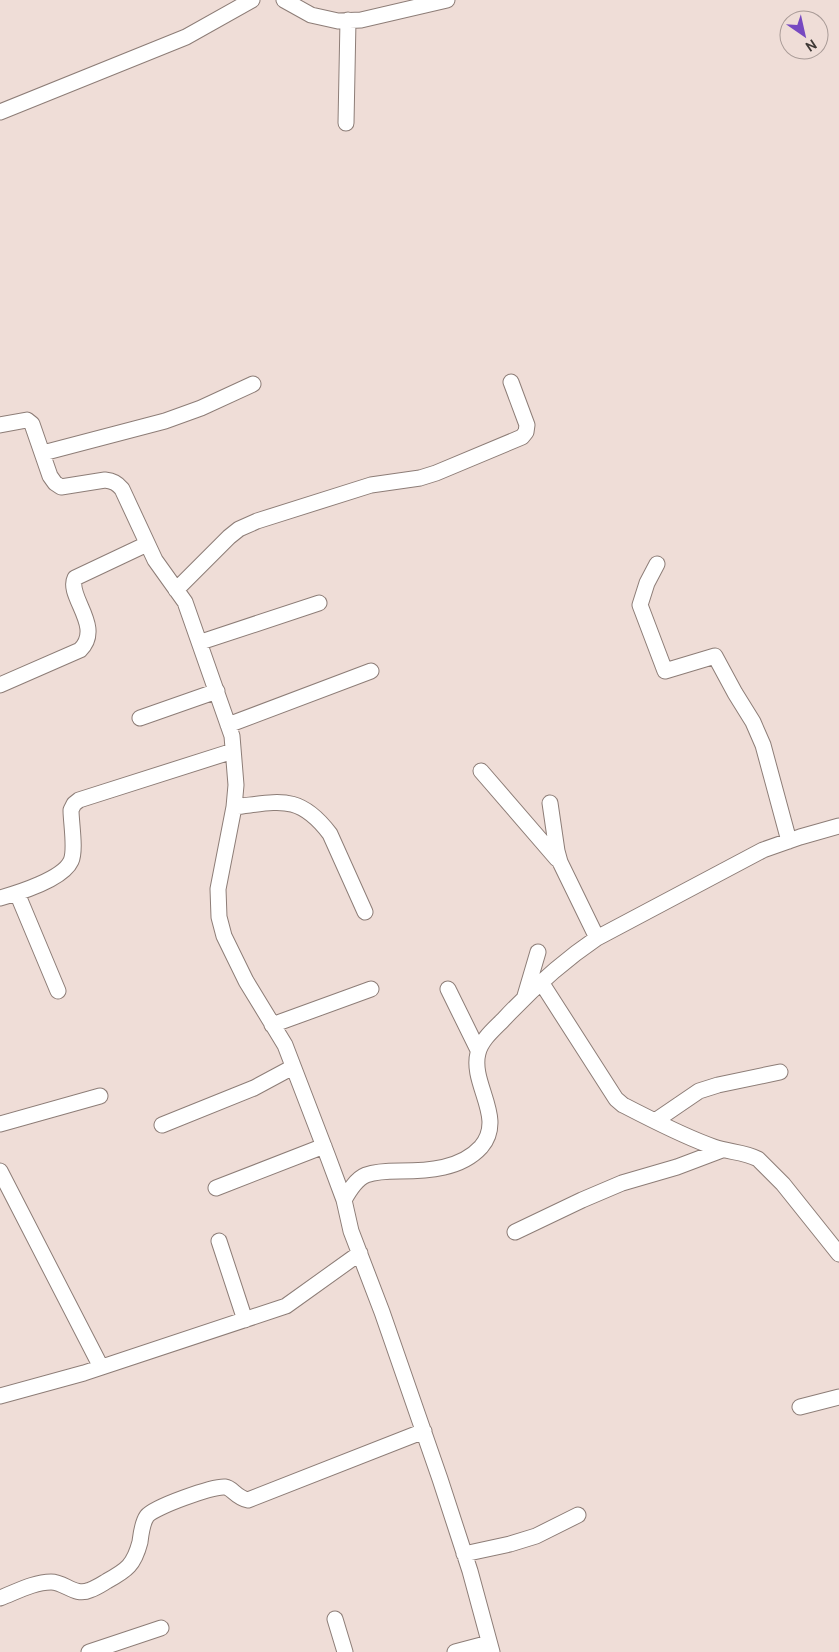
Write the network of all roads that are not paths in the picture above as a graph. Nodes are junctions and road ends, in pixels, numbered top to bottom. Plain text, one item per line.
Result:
1 (252, 0) edge
2 (284, 0) edge
3 (447, 0) edge
4 (348, 20) junction
5 (0, 112) edge
6 (346, 123) dead end
7 (511, 382) dead end
8 (253, 384) dead end
9 (0, 424) edge
10 (43, 453) junction
11 (146, 544) junction
12 (657, 564) dead end
13 (176, 590) junction
14 (319, 604) dead end
15 (200, 642) junction
16 (371, 671) dead end
17 (0, 685) edge
18 (217, 691) junction
19 (140, 718) dead end
20 (228, 725) junction
21 (233, 751) junction
22 (482, 771) dead end
23 (550, 803) dead end
24 (234, 807) junction
25 (839, 826) edge
26 (789, 841) junction
27 (560, 862) junction
28 (17, 893) junction
29 (0, 898) edge
30 (365, 912) dead end
31 (597, 938) junction
32 (538, 952) dead end
33 (541, 982) junction
34 (371, 989) dead end
35 (448, 989) dead end
36 (58, 990) dead end
37 (524, 997) junction
38 (272, 1025) junction
39 (478, 1050) junction
40 (294, 1067) junction
41 (780, 1072) dead end
42 (100, 1096) dead end
43 (655, 1121) junction
44 (0, 1124) edge
45 (162, 1125) dead end
46 (324, 1146) junction
47 (722, 1150) junction
48 (0, 1171) edge
49 (216, 1188) dead end
50 (344, 1200) junction
51 (515, 1232) dead end
52 (219, 1241) dead end
53 (360, 1253) junction
54 (839, 1254) edge
55 (245, 1320) junction
56 (101, 1367) junction
57 (0, 1396) edge
58 (839, 1397) edge
59 (800, 1407) dead end
60 (424, 1431) junction
61 (578, 1515) dead end
62 (464, 1554) junction
63 (0, 1598) edge
64 (335, 1619) dead end
65 (161, 1628) dead end
66 (490, 1647) edge
67 (89, 1652) edge
68 (345, 1652) edge
69 (456, 1652) edge

1 - 5 street
2 - 4 street
3 - 4 street
4 - 6 street
7 - 13 street
8 - 10 street
9 - 10 street
10 - 11 street
11 - 13 street
11 - 17 street
12 - 26 street
13 - 15 street
14 - 15 street
15 - 18 street
16 - 20 street
18 - 19 street
18 - 20 street
20 - 21 street
21 - 24 street
21 - 28 street
22 - 27 street
23 - 27 street
24 - 30 street
24 - 38 street
25 - 26 street
26 - 31 street
27 - 31 street
28 - 29 street
28 - 36 street
31 - 33 street
32 - 37 street
33 - 37 street
33 - 43 street
34 - 38 street
35 - 39 street
37 - 39 street
38 - 40 street
39 - 50 street
40 - 45 street
40 - 46 street
41 - 43 street
42 - 44 street
43 - 47 street
46 - 49 street
46 - 50 street
47 - 51 street
47 - 54 street
48 - 56 street
50 - 53 street
52 - 55 street
53 - 55 street
53 - 60 street
55 - 56 street
56 - 57 street
58 - 59 street
60 - 62 street
60 - 63 street
61 - 62 street
62 - 66 street
64 - 68 street
65 - 67 street
66 - 69 street

